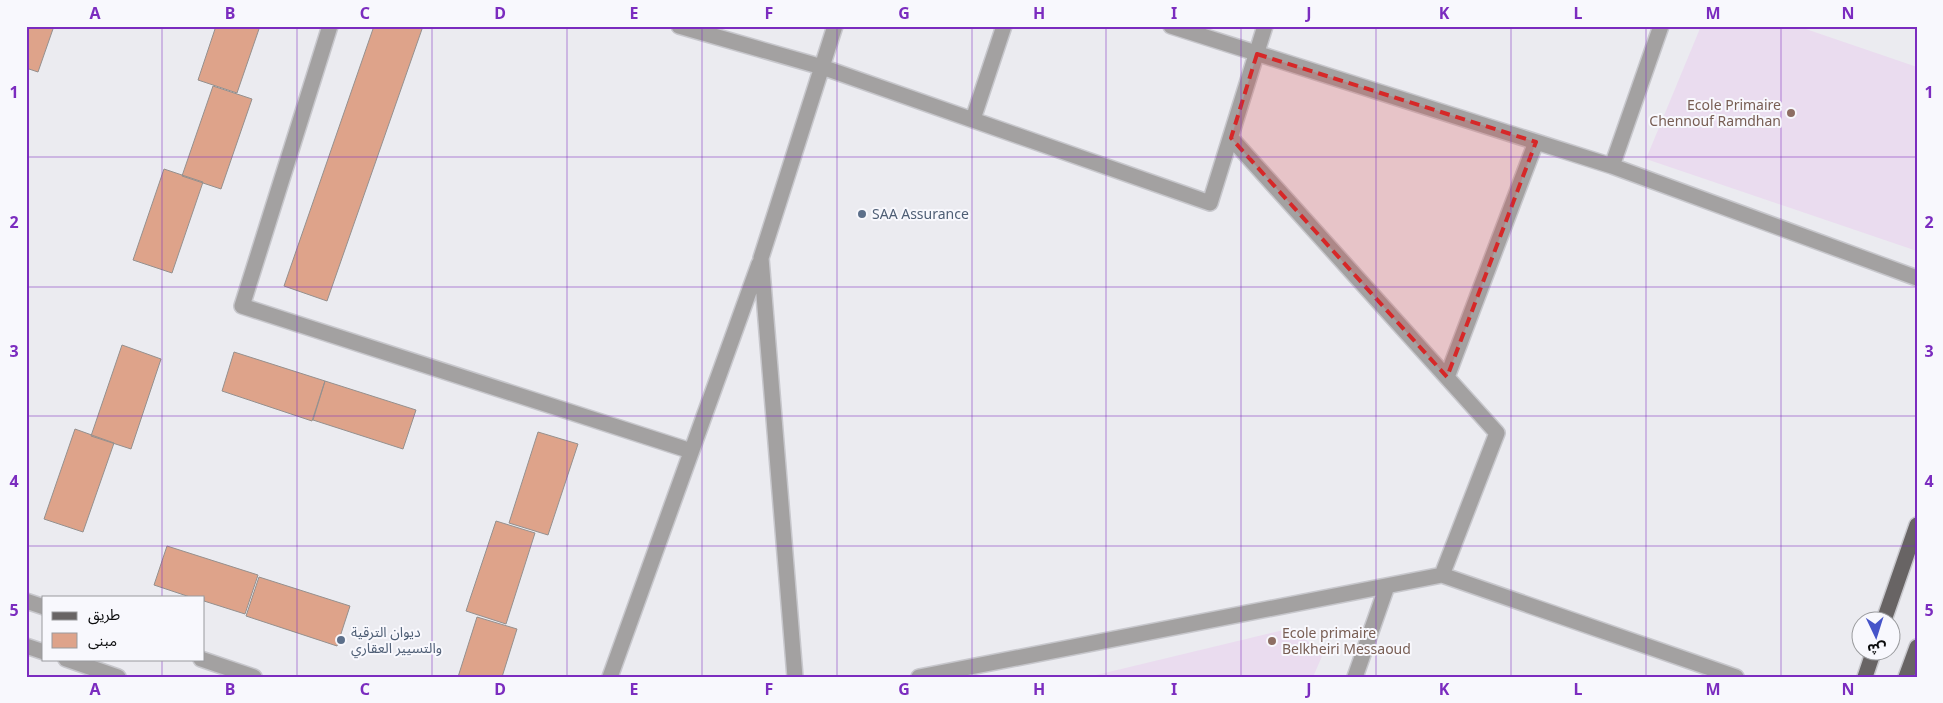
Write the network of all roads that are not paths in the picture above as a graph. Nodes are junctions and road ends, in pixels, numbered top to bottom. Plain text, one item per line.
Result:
1 (330, 26) edge
2 (679, 26) edge
3 (835, 26) edge
4 (1004, 26) edge
5 (1171, 26) edge
6 (1265, 26) edge
7 (1661, 26) edge
8 (1256, 54) junction
9 (822, 67) junction
10 (973, 119) junction
11 (1230, 138) junction
12 (1536, 142) junction
13 (1612, 166) junction
14 (761, 258) junction
15 (1917, 278) edge
16 (1447, 378) junction
17 (691, 451) junction
18 (1917, 526) edge
19 (1442, 575) junction
20 (1386, 586) junction
21 (26, 601) edge
22 (42, 606) edge
23 (1888, 610) edge
24 (26, 646) edge
25 (1917, 646) edge
26 (42, 651) edge
27 (69, 660) edge
28 (204, 660) edge
29 (1871, 660) edge
30 (118, 677) edge
31 (254, 677) edge
32 (610, 677) edge
33 (795, 677) edge
34 (919, 677) edge
35 (1355, 677) edge
36 (1736, 677) edge
37 (1865, 677) edge
38 (1906, 677) edge

1 - 17 street
2 - 9 street
3 - 9 street
4 - 10 street
5 - 8 street
6 - 8 street
7 - 13 street
8 - 11 street
8 - 12 street
9 - 10 street
9 - 14 street
10 - 11 street
11 - 16 street
12 - 13 street
12 - 16 street
13 - 15 street
14 - 17 street
14 - 33 street
16 - 19 street
17 - 32 street
18 - 23 main road
19 - 20 street
19 - 36 street
20 - 34 street
20 - 35 street
21 - 22 street
24 - 26 street
25 - 38 main road
27 - 30 street
28 - 31 street
29 - 37 main road

